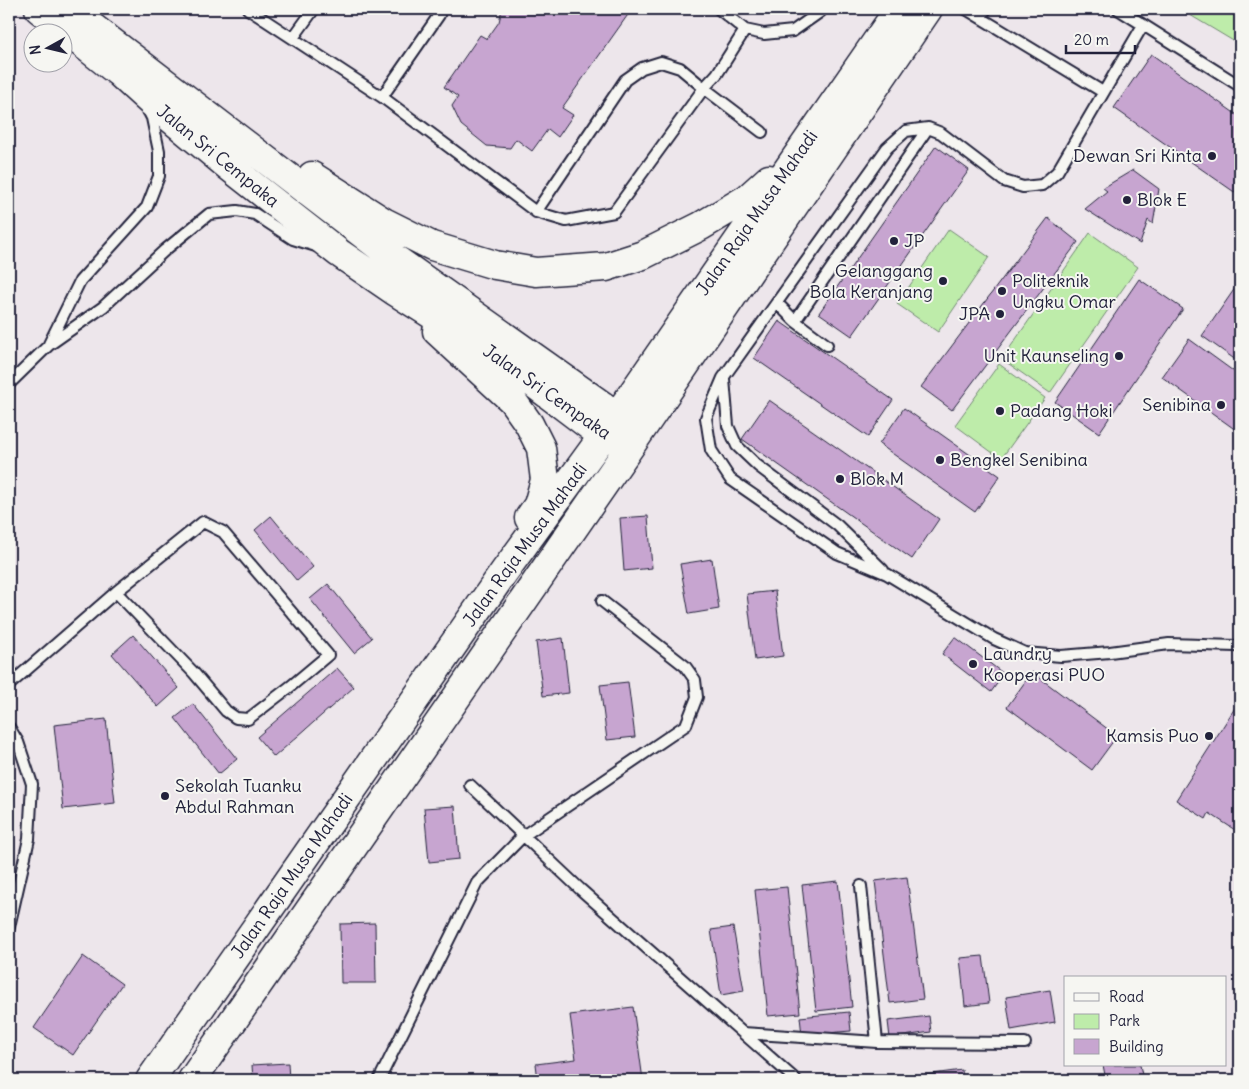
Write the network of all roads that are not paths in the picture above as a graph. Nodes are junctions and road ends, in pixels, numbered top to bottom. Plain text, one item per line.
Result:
1 (39, 9) edge
2 (68, 9) edge
3 (248, 9) edge
4 (314, 9) edge
5 (719, 9) edge
6 (822, 9) edge
7 (899, 9) edge
8 (928, 9) edge
9 (966, 9) edge
10 (1118, 9) edge
11 (983, 13) edge
12 (439, 15) dead end
13 (1143, 26) junction
14 (745, 30) junction
15 (293, 38) junction
16 (1240, 86) edge
17 (704, 88) junction
18 (138, 90) junction
19 (1103, 92) junction
20 (382, 96) junction
21 (928, 128) junction
22 (762, 132) dead end
23 (245, 143) junction
24 (800, 150) junction
25 (536, 212) junction
26 (339, 252) junction
27 (396, 292) junction
28 (777, 303) junction
29 (795, 321) junction
30 (49, 345) junction
31 (827, 345) dead end
32 (724, 378) junction
33 (9, 384) edge
34 (610, 426) junction
35 (631, 446) junction
36 (504, 572) junction
37 (887, 574) junction
38 (116, 592) junction
39 (602, 601) dead end
40 (1240, 647) edge
41 (9, 685) edge
42 (9, 727) edge
43 (470, 785) dead end
44 (523, 836) junction
45 (861, 886) dead end
46 (9, 927) edge
47 (743, 1033) junction
48 (877, 1042) junction
49 (1025, 1043) dead end
50 (150, 1080) edge
51 (192, 1080) edge
52 (379, 1080) edge
53 (796, 1080) edge

1 - 18 main road, Jalan Sri Cempaka
2 - 23 main road, Jalan Sri Cempaka
3 - 15 lane
4 - 15 lane
5 - 14 lane
6 - 14 lane
7 - 24 main road, Jalan Raja Musa Mahadi
8 - 35 main road, Jalan Raja Musa Mahadi
9 - 11 lane
10 - 13 lane
11 - 19 lane
12 - 20 lane
13 - 16 lane
13 - 19 lane
14 - 17 lane
15 - 20 lane
17 - 22 lane
17 - 25 lane
17 - 25 lane
18 - 26 main road, Jalan Sri Cempaka
18 - 30 lane
19 - 21 lane
20 - 25 lane
21 - 28 lane
21 - 29 lane
23 - 24 main road
23 - 34 main road, Jalan Sri Cempaka
24 - 34 main road, Jalan Raja Musa Mahadi
26 - 27 main road, Jalan Sri Cempaka
26 - 30 lane
27 - 34 main road, Jalan Sri Cempaka
27 - 36 main road
28 - 29 lane
28 - 32 lane
29 - 31 lane
30 - 33 lane
32 - 37 lane
32 - 37 lane
34 - 35 main road, Jalan Sri Cempaka
34 - 36 main road, Jalan Raja Musa Mahadi
35 - 51 main road, Jalan Raja Musa Mahadi
36 - 50 main road, Jalan Raja Musa Mahadi
37 - 40 lane
38 - 38 lane
38 - 41 lane
39 - 44 lane
42 - 46 lane
43 - 44 lane
44 - 47 lane
44 - 52 lane
45 - 48 lane
47 - 48 lane
47 - 53 lane
48 - 49 lane

